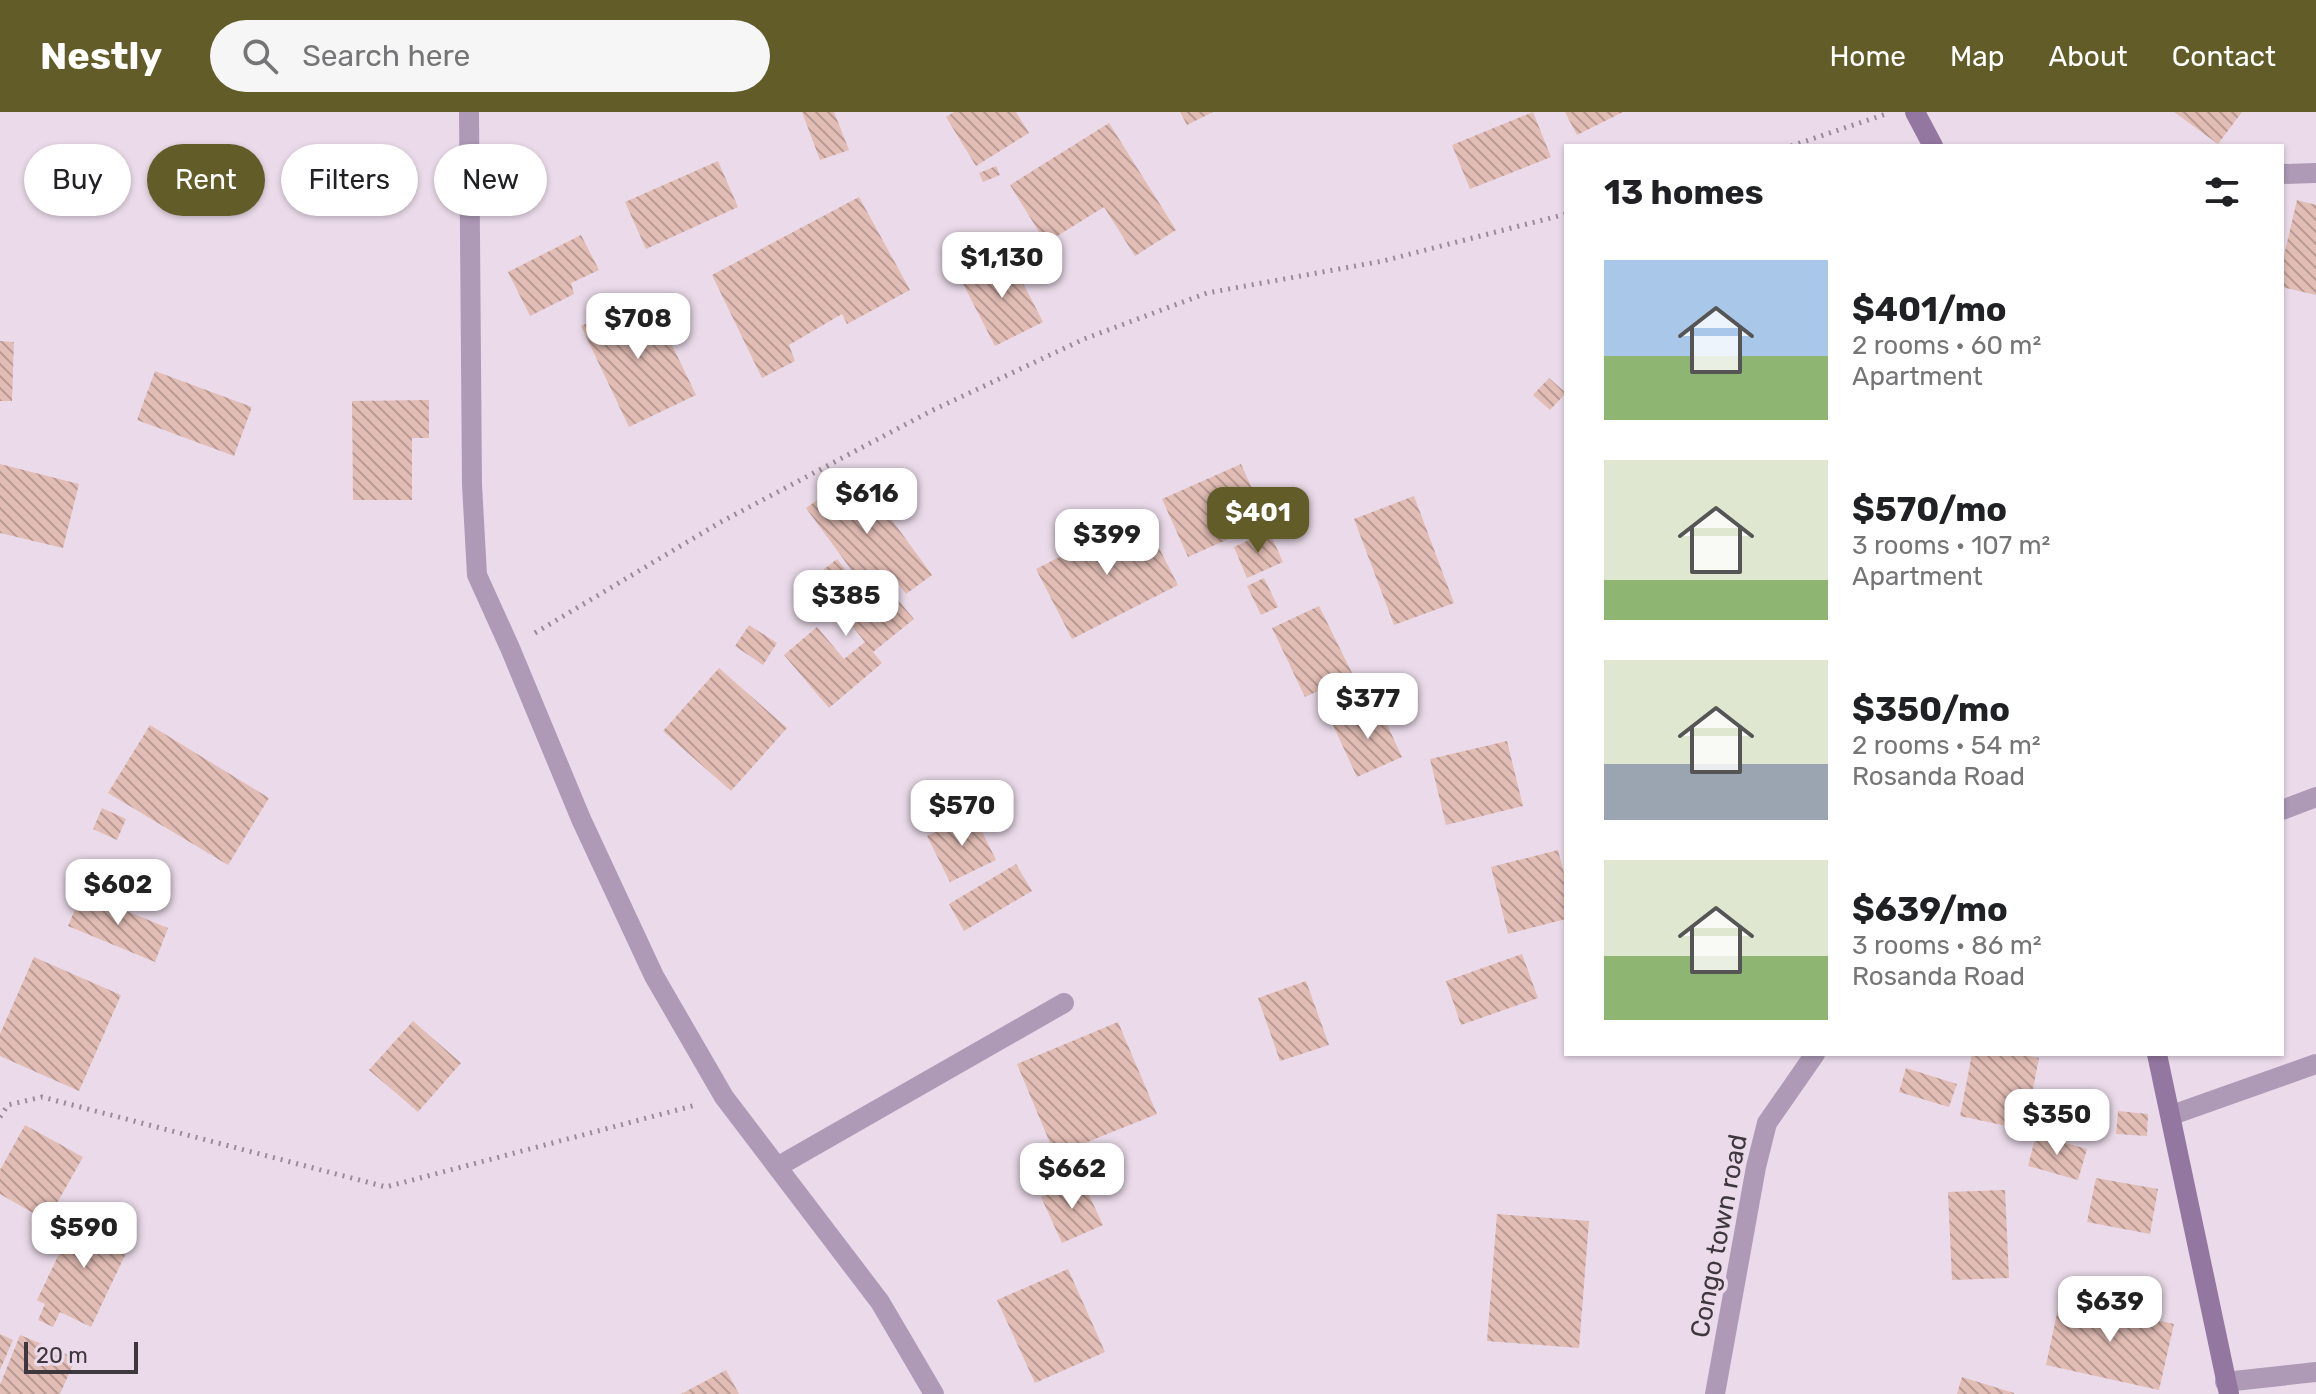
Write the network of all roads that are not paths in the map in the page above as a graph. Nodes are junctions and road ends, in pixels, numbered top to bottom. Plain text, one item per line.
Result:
1 (469, 112) edge
2 (1915, 112) edge
3 (1932, 144) edge
4 (2316, 173) edge
5 (2284, 174) edge
6 (2316, 797) edge
7 (2284, 809) edge
8 (1064, 1003) dead end
9 (1814, 1056) edge
10 (2157, 1056) edge
11 (2316, 1064) edge
12 (2172, 1115) junction
13 (777, 1167) junction
14 (2316, 1372) edge
15 (2227, 1388) edge
16 (934, 1394) edge
17 (1715, 1394) edge

1 - 13 street
2 - 3 main road
4 - 5 street
6 - 7 street
8 - 13 street
9 - 17 street, Congo town road
10 - 12 main road
11 - 12 street
12 - 15 main road
13 - 16 street
14 - 15 street

